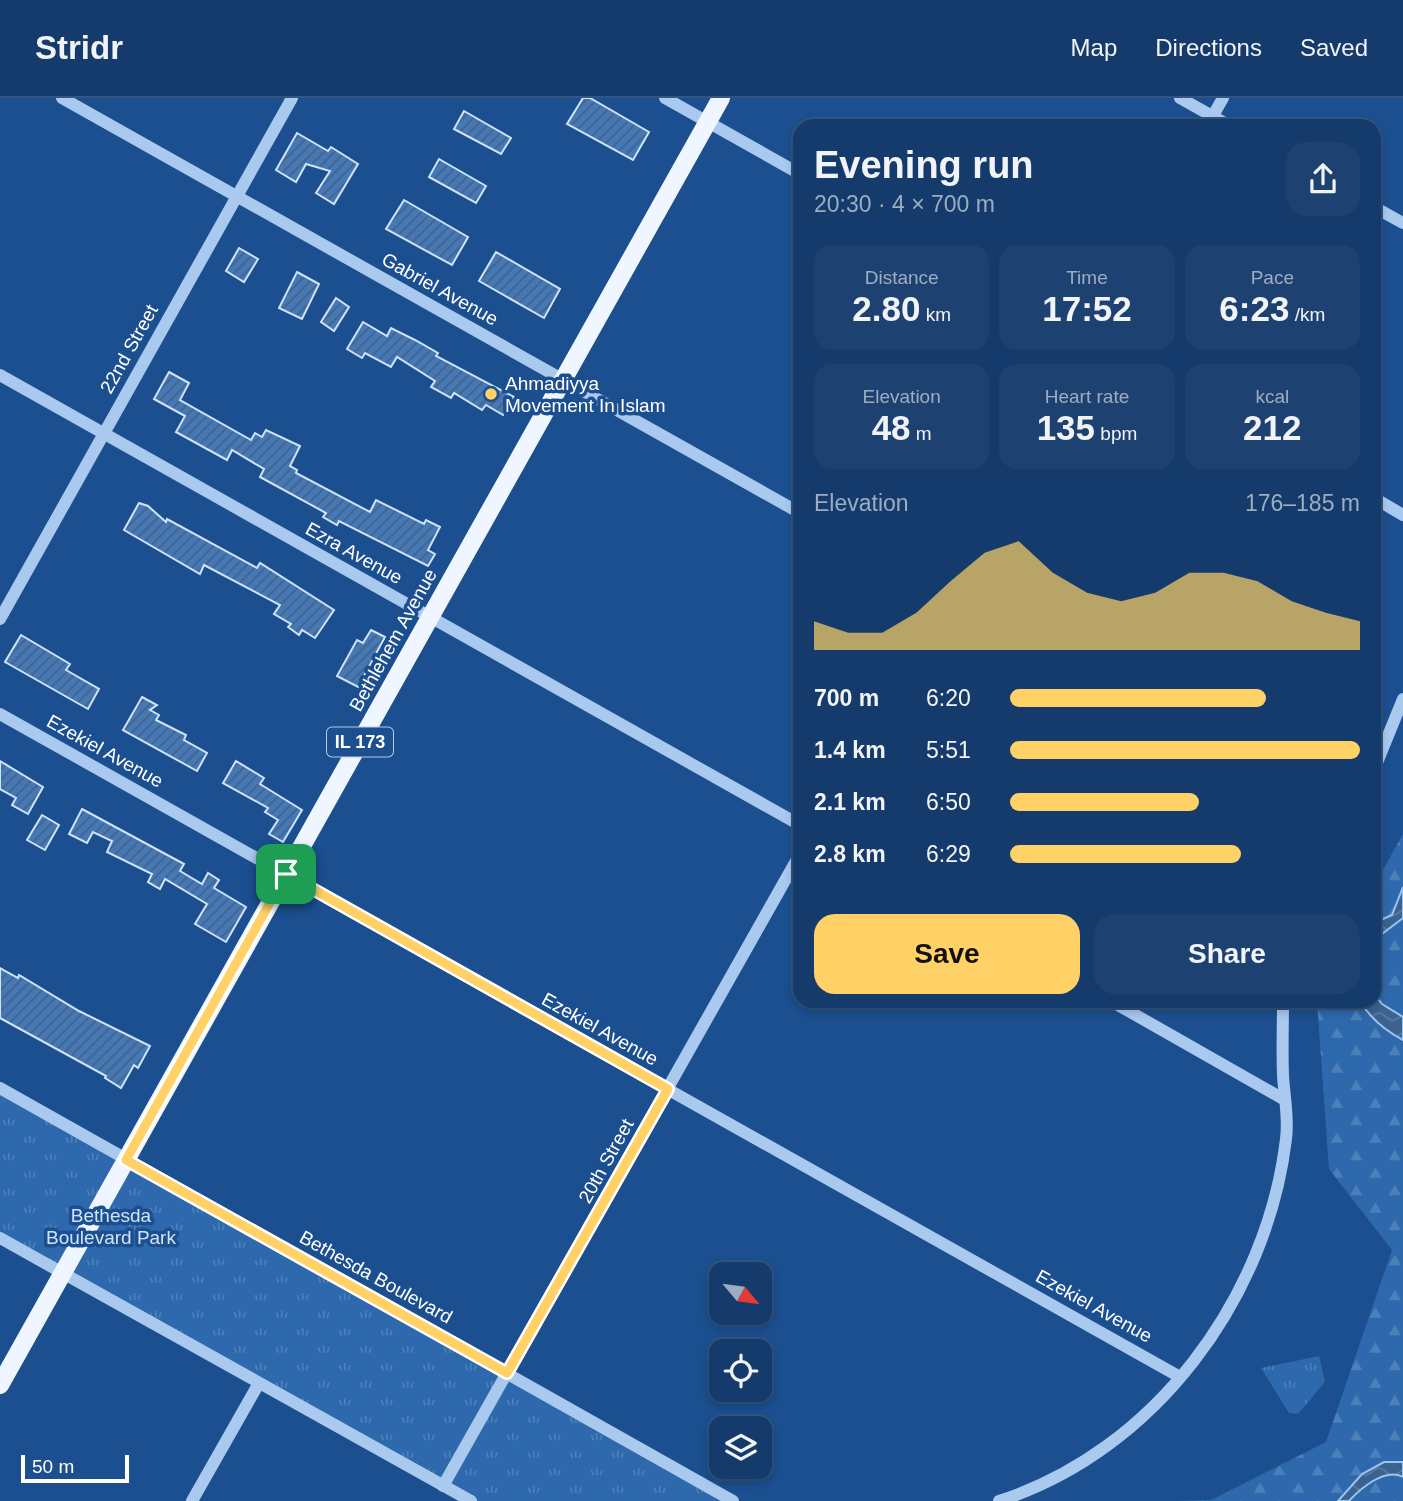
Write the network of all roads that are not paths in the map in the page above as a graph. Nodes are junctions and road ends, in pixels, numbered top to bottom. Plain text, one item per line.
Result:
1 (62, 98) edge
2 (292, 98) edge
3 (666, 98) edge
4 (721, 98) edge
5 (1180, 98) edge
6 (1223, 98) edge
7 (1207, 119) edge
8 (1211, 119) edge
9 (708, 122) junction
10 (793, 170) edge
11 (237, 196) junction
12 (1381, 210) edge
13 (1403, 223) edge
14 (0, 375) edge
15 (563, 380) junction
16 (104, 434) junction
17 (1381, 502) edge
18 (793, 509) edge
19 (1403, 515) edge
20 (430, 617) junction
21 (0, 619) edge
22 (1403, 699) edge
23 (0, 714) edge
24 (1381, 753) edge
25 (793, 821) edge
26 (793, 866) edge
27 (286, 874) junction
28 (1123, 1008) edge
29 (1283, 1008) edge
30 (0, 1088) edge
31 (668, 1089) junction
32 (1285, 1100) junction
33 (126, 1160) junction
34 (0, 1238) edge
35 (63, 1273) junction
36 (507, 1373) junction
37 (1180, 1377) junction
38 (259, 1383) junction
39 (0, 1385) edge
40 (447, 1492) edge
41 (192, 1501) edge
42 (471, 1501) edge
43 (733, 1501) edge
44 (999, 1501) edge

1 - 11 street, Gabriel Avenue
2 - 11 street, 22nd Street
3 - 9 street
4 - 9 main road, Bethlehem Avenue / IL 173
5 - 7 street
6 - 8 street
9 - 10 street
9 - 15 main road, Bethlehem Avenue / IL 173
11 - 15 street, Gabriel Avenue
11 - 16 street, 22nd Street
12 - 13 street
14 - 16 street, Ezra Avenue
15 - 18 street, Gabriel Avenue
15 - 20 main road, Bethlehem Avenue / IL 173
16 - 20 street, Ezra Avenue
16 - 21 street, 22nd Street
17 - 19 street
20 - 25 street, Ezra Avenue
20 - 27 main road, Bethlehem Avenue / IL 173
22 - 24 street
23 - 27 street, Ezekiel Avenue
26 - 31 street, 20th Street
27 - 31 street, Ezekiel Avenue
27 - 33 main road, Bethlehem Avenue / IL 173
28 - 32 street
29 - 32 street
30 - 33 street, Bethesda Boulevard
31 - 36 street, 20th Street
31 - 37 street, Ezekiel Avenue
32 - 37 street
33 - 35 main road, Bethlehem Avenue / IL 173
33 - 36 street, Bethesda Boulevard
34 - 35 street
35 - 38 street
35 - 39 main road, Bethlehem Avenue / IL 173
36 - 40 street, 20th Street
36 - 43 street, Bethesda Boulevard
37 - 44 street
38 - 40 street
38 - 41 street
40 - 42 street

